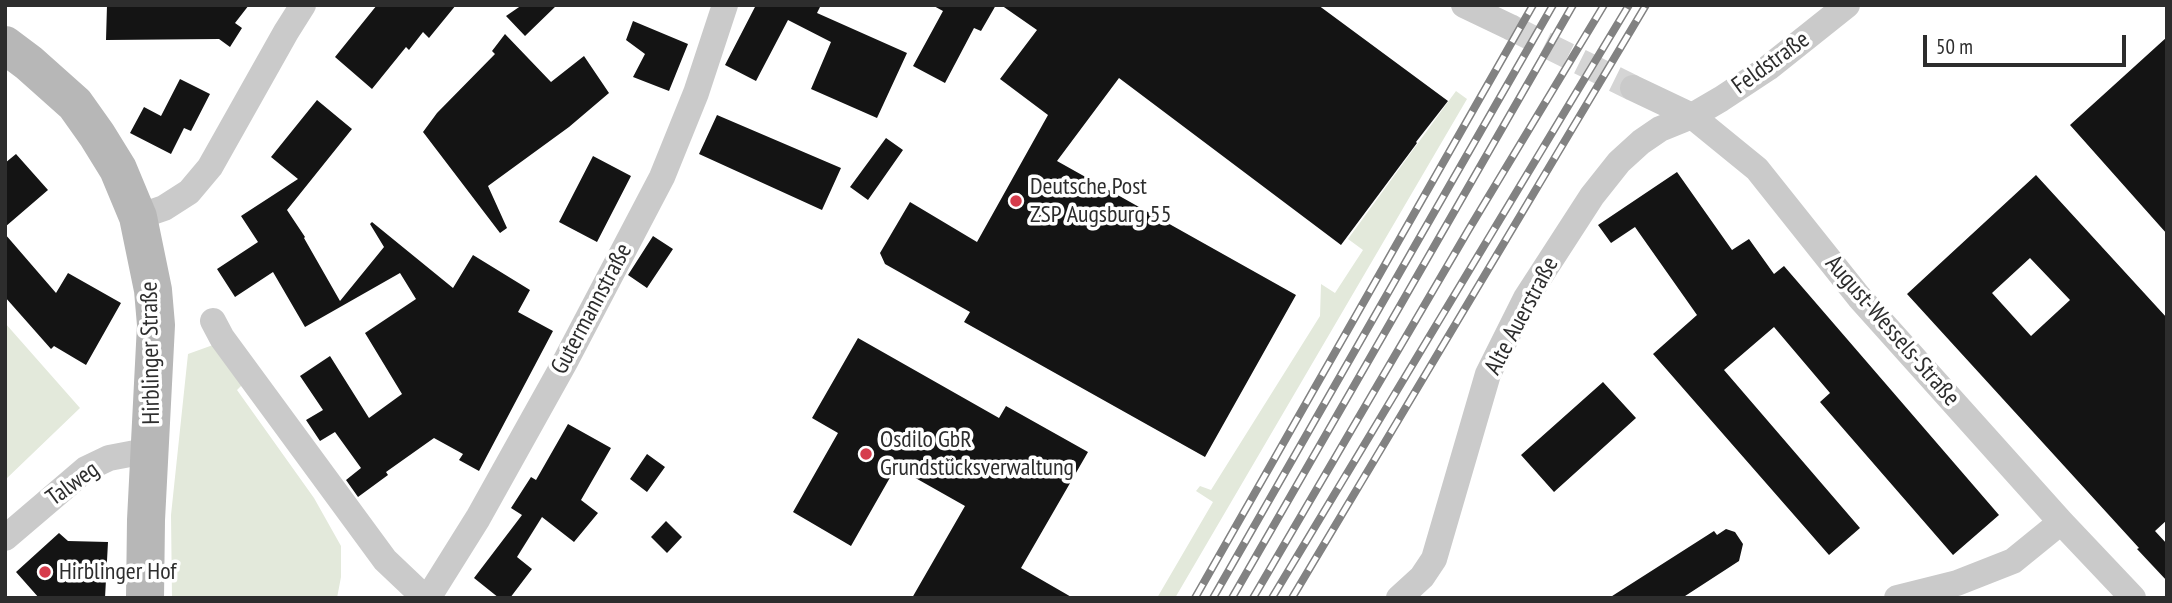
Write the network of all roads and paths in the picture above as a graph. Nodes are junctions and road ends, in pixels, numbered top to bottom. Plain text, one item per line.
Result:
1 (303, 5) edge
2 (726, 5) edge
3 (1464, 5) edge
4 (1847, 5) edge
5 (1510, 27) tunnel mouth
6 (5, 45) edge
7 (1633, 88) tunnel mouth
8 (1692, 116) junction
9 (138, 217) junction
10 (213, 320) dead end
11 (151, 450) junction
12 (2062, 522) junction
13 (5, 538) edge
14 (145, 598) edge
15 (427, 598) edge
16 (1399, 598) edge
17 (1897, 598) edge
18 (2133, 598) edge

1 - 9 street
2 - 15 street, Gutermannstraße
3 - 5 street
4 - 8 street, Feldstraße
6 - 9 main road, Hirblinger Straße
7 - 8 street, August-Wessels-Straße
8 - 12 street, August-Wessels-Straße
8 - 16 street, Alte Auerstraße
9 - 11 main road, Hirblinger Straße
10 - 15 street
11 - 13 street, Talweg
11 - 14 main road, Hirblinger Straße
12 - 17 street
12 - 18 street, August-Wessels-Straße

